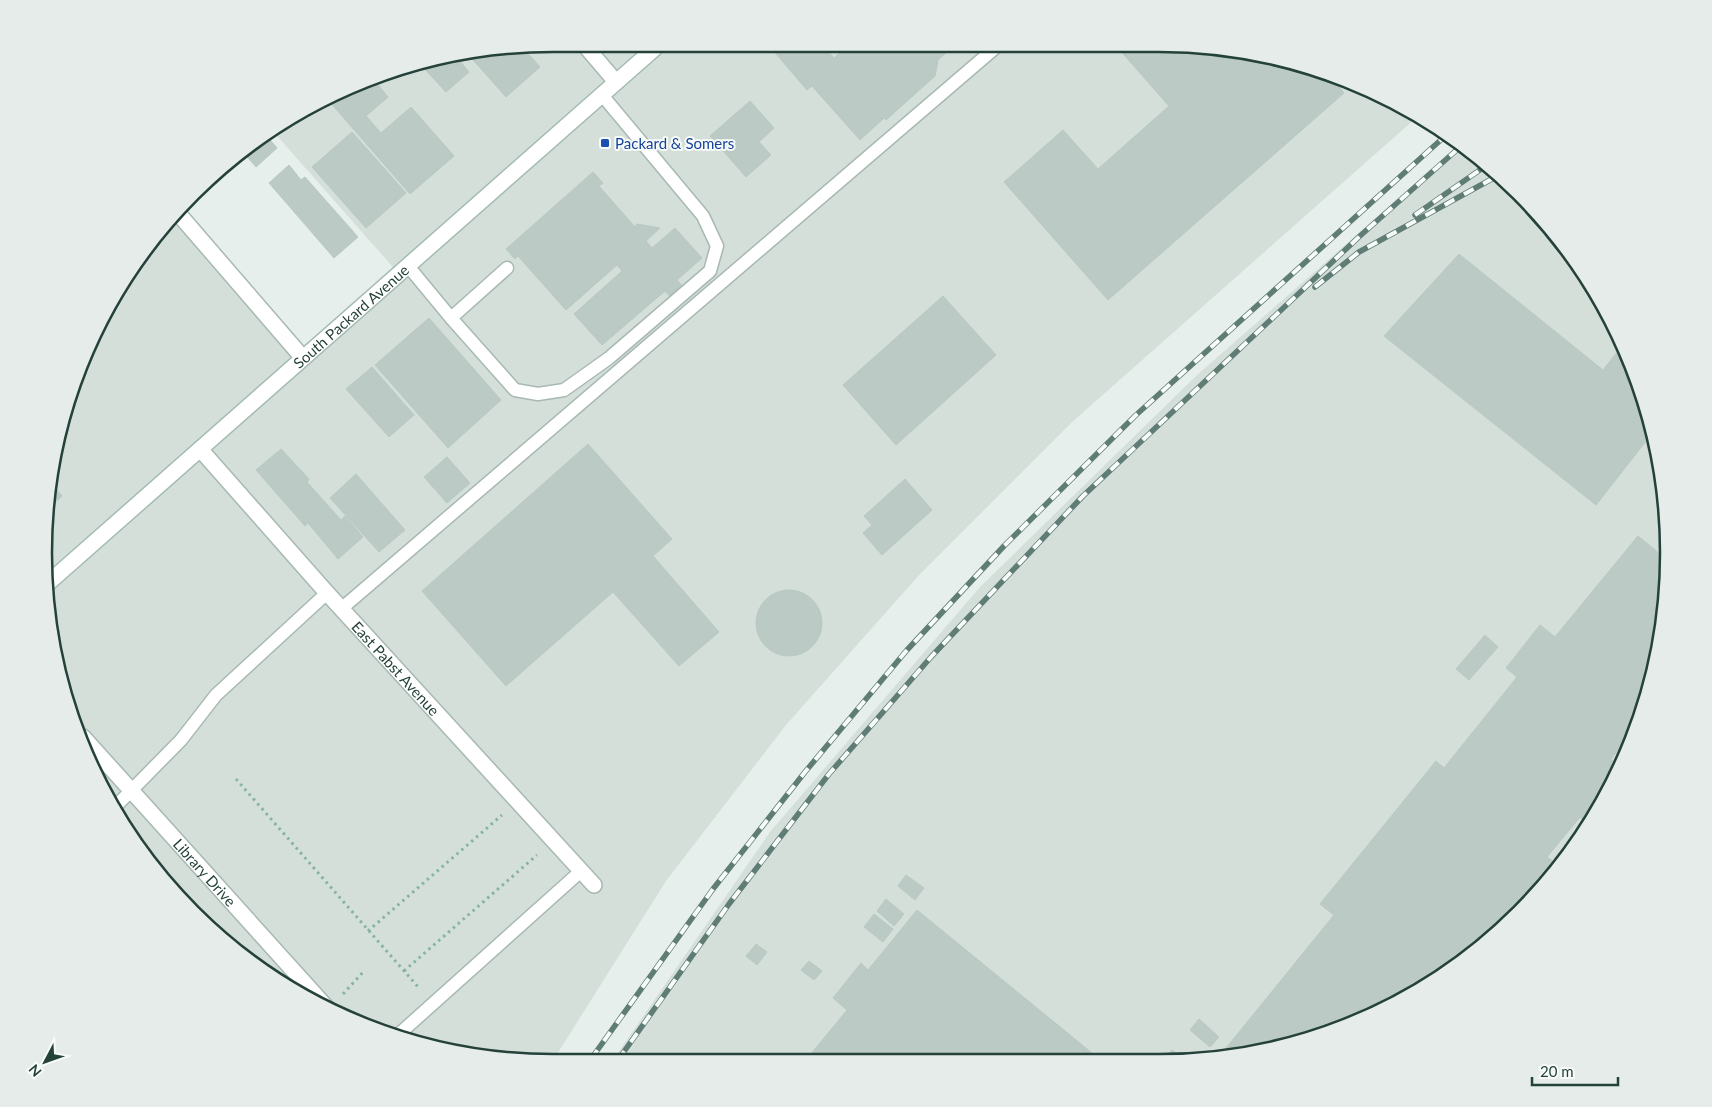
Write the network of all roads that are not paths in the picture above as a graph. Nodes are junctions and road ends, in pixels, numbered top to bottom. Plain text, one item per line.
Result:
1 (590, 52) edge
2 (650, 52) edge
3 (990, 52) edge
4 (616, 82) junction
5 (602, 95) junction
6 (181, 218) edge
7 (408, 266) junction
8 (508, 268) dead end
9 (451, 318) junction
10 (303, 358) junction
11 (200, 449) junction
12 (54, 578) edge
13 (327, 593) junction
14 (341, 609) junction
15 (93, 749) edge
16 (131, 792) junction
17 (119, 803) edge
18 (581, 871) junction
19 (594, 885) dead end
20 (330, 1002) edge
21 (402, 1031) edge

1 - 4 street
2 - 4 street, South Packard Avenue
3 - 14 lane
4 - 5 street, South Packard Avenue
5 - 7 street, South Packard Avenue
5 - 9 lane
6 - 10 street
7 - 9 lane
7 - 10 street, South Packard Avenue
8 - 9 lane
10 - 11 street, South Packard Avenue
11 - 12 street, South Packard Avenue
11 - 13 street, East Pabst Avenue
13 - 14 street, East Pabst Avenue
13 - 16 lane
14 - 18 street, East Pabst Avenue
15 - 16 street, Library Drive
16 - 17 lane
16 - 20 street, Library Drive
18 - 19 street, East Pabst Avenue
18 - 21 lane

